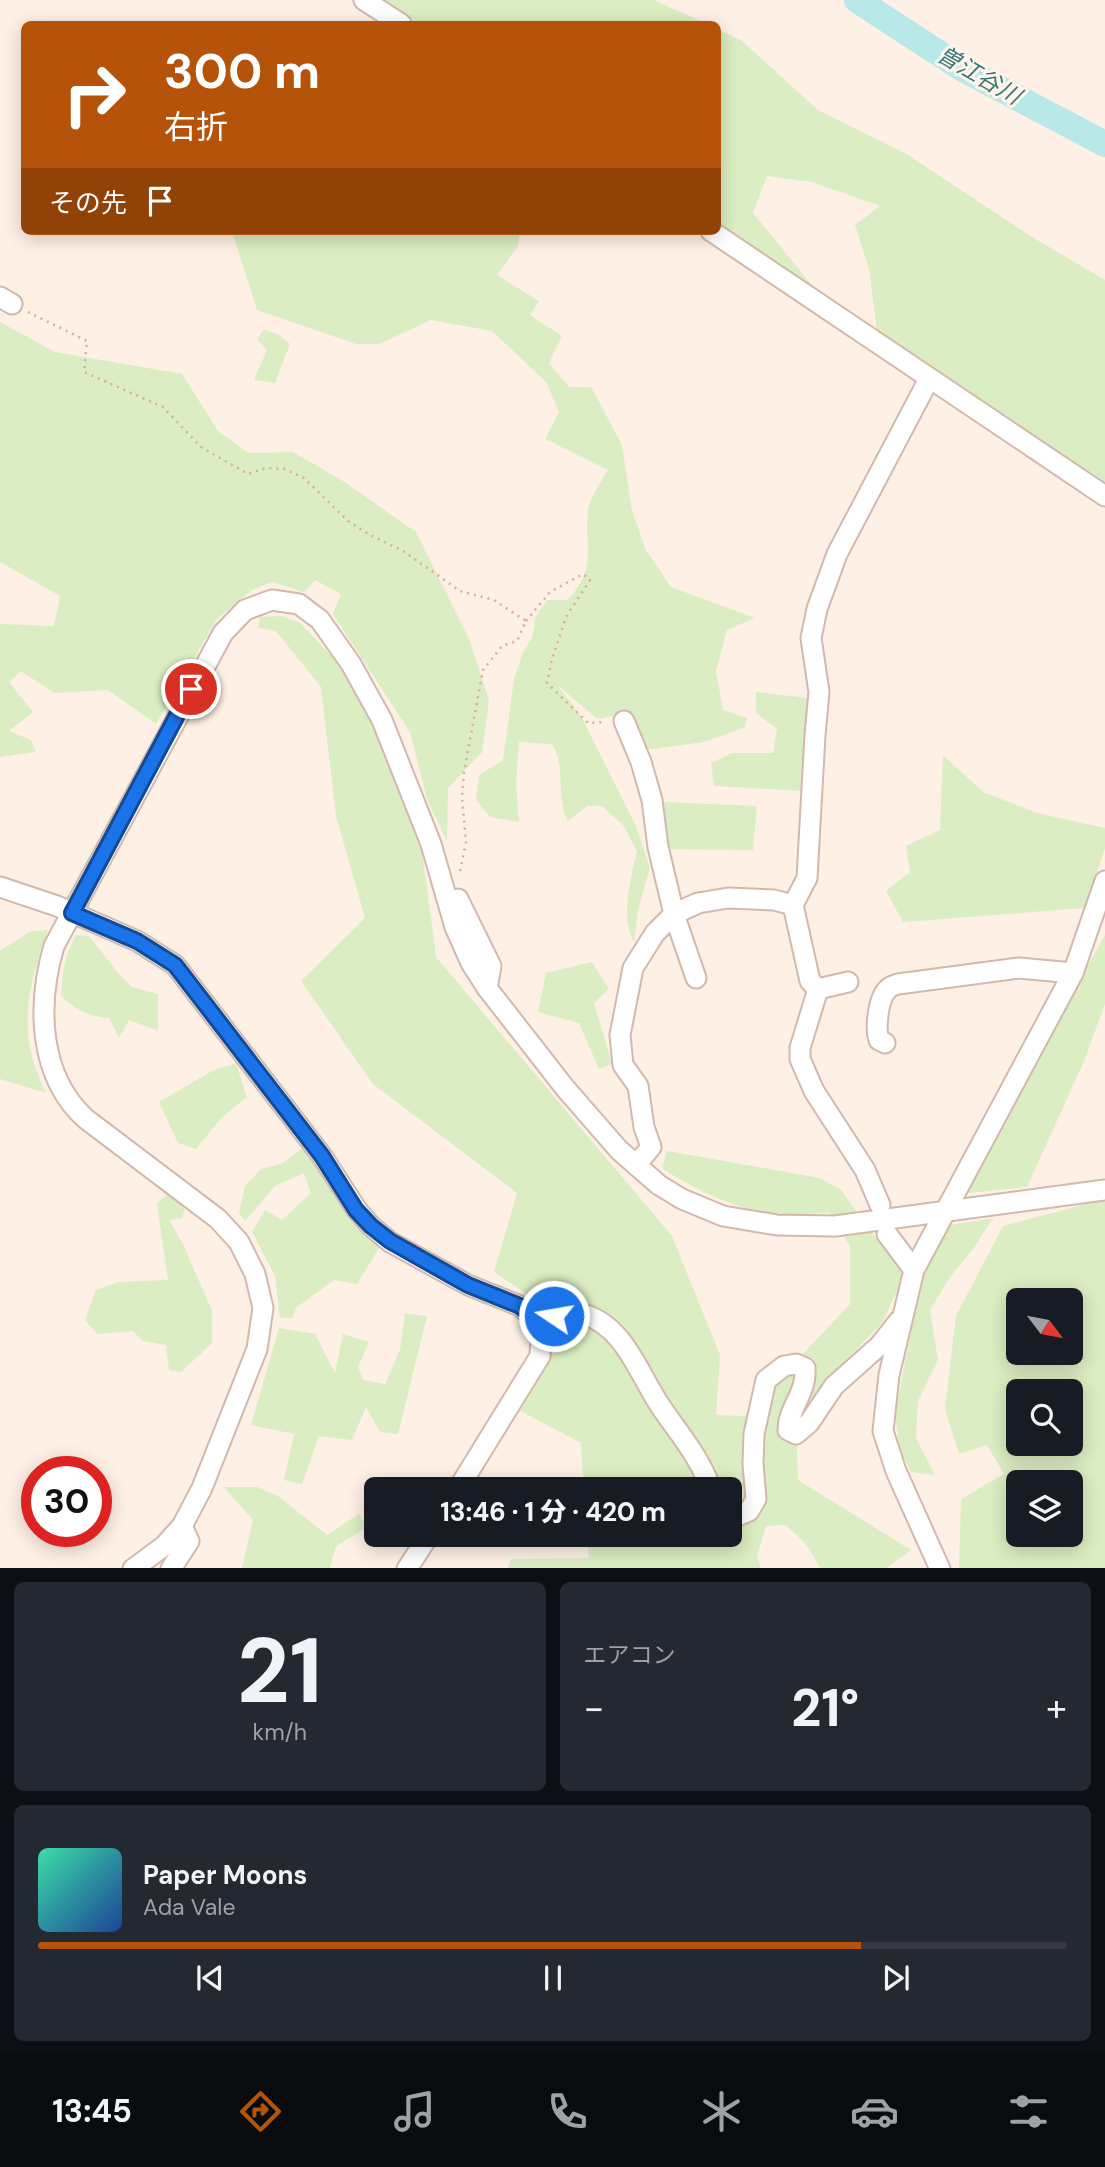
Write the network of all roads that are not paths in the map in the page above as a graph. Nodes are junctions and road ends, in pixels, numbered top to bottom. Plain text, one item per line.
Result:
1 (364, 0) edge
2 (396, 21) edge
3 (717, 235) edge
4 (929, 379) junction
5 (1105, 496) edge
6 (624, 721) road end
7 (1105, 881) edge
8 (0, 887) edge
9 (458, 899) road end
10 (793, 905) junction
11 (72, 913) junction
12 (674, 914) junction
13 (1073, 973) junction
14 (696, 978) dead end
15 (848, 982) dead end
16 (487, 988) junction
17 (818, 989) junction
18 (885, 1043) dead end
19 (636, 1165) junction
20 (1105, 1190) edge
21 (880, 1205) dead end
22 (951, 1210) junction
23 (887, 1234) dead end
24 (914, 1270) junction
25 (902, 1317) junction
26 (536, 1320) junction
27 (465, 1477) edge
28 (706, 1477) edge
29 (742, 1514) edge
30 (182, 1526) junction
31 (421, 1547) edge
32 (134, 1568) edge
33 (172, 1568) edge
34 (408, 1568) edge
35 (940, 1568) edge

1 - 2 street
3 - 4 street
4 - 5 street
4 - 10 street
6 - 12 street
7 - 13 street
8 - 11 street
9 - 16 street
10 - 12 street
10 - 17 street
11 - 16 street
11 - 26 street
11 - 30 street
12 - 14 street
12 - 19 street
13 - 18 street
13 - 22 street
15 - 17 street
16 - 19 street
17 - 21 street
19 - 22 street
20 - 22 street
22 - 24 street
23 - 24 street
24 - 25 street
25 - 29 street
25 - 35 street
26 - 27 street
26 - 28 street
30 - 32 street
30 - 33 street
31 - 34 street

